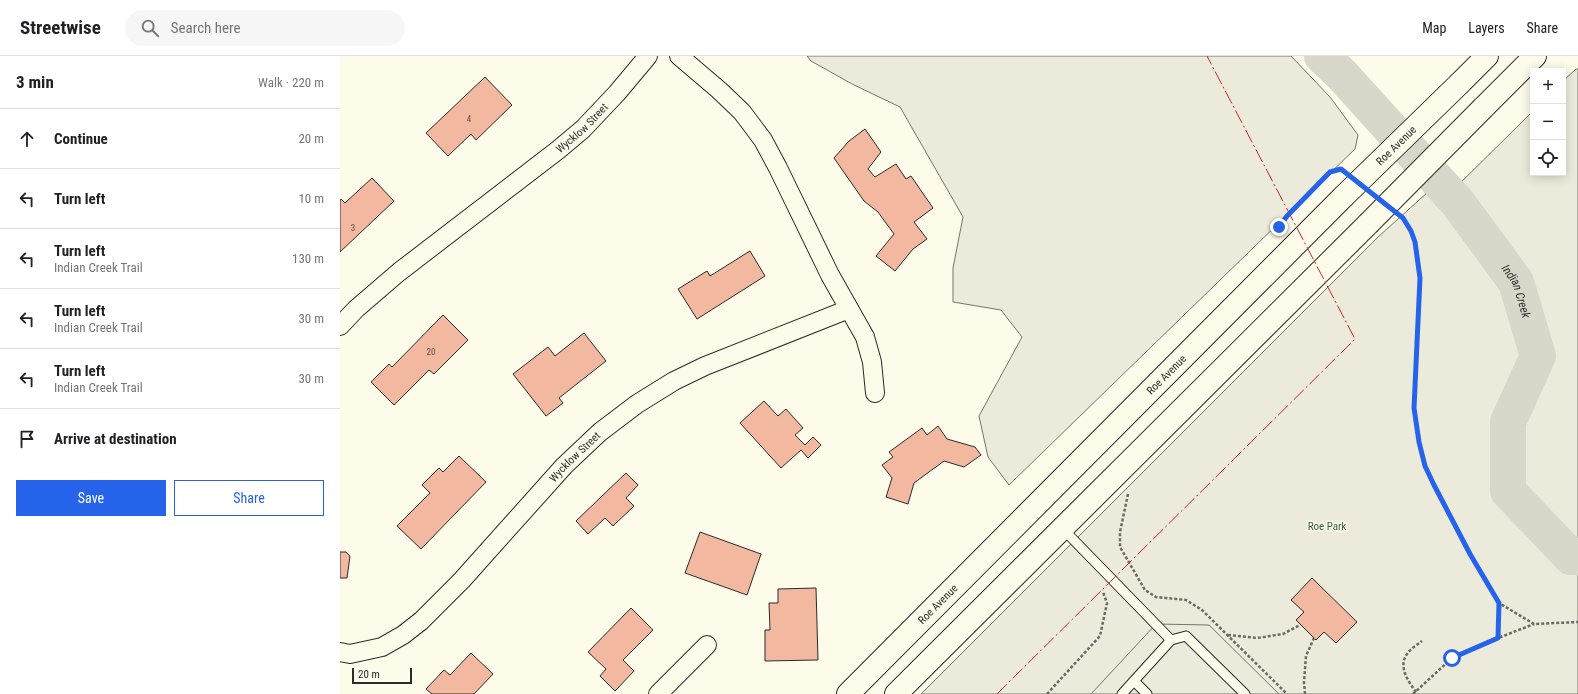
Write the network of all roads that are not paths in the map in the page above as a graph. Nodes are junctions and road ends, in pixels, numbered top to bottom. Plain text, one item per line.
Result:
1 (648, 56) edge
2 (679, 56) edge
3 (1487, 56) edge
4 (1535, 56) edge
5 (849, 309) junction
6 (340, 326) edge
7 (875, 393) dead end
8 (1044, 498) junction
9 (1062, 528) junction
10 (1172, 640) junction
11 (707, 645) dead end
12 (340, 652) edge
13 (1134, 681) junction
14 (658, 694) edge
15 (848, 694) edge
16 (896, 694) edge
17 (1122, 694) edge
18 (1147, 694) edge
19 (1245, 694) edge

1 - 6 street, Wycklow Street
2 - 5 street
3 - 8 main road, Roe Avenue, bridge
4 - 9 main road, bridge
5 - 7 street
5 - 12 street, Wycklow Street
8 - 9 main road
8 - 15 main road, Roe Avenue
9 - 10 lane
9 - 16 main road
10 - 13 lane
10 - 19 lane
11 - 14 street
13 - 17 lane
13 - 18 lane

